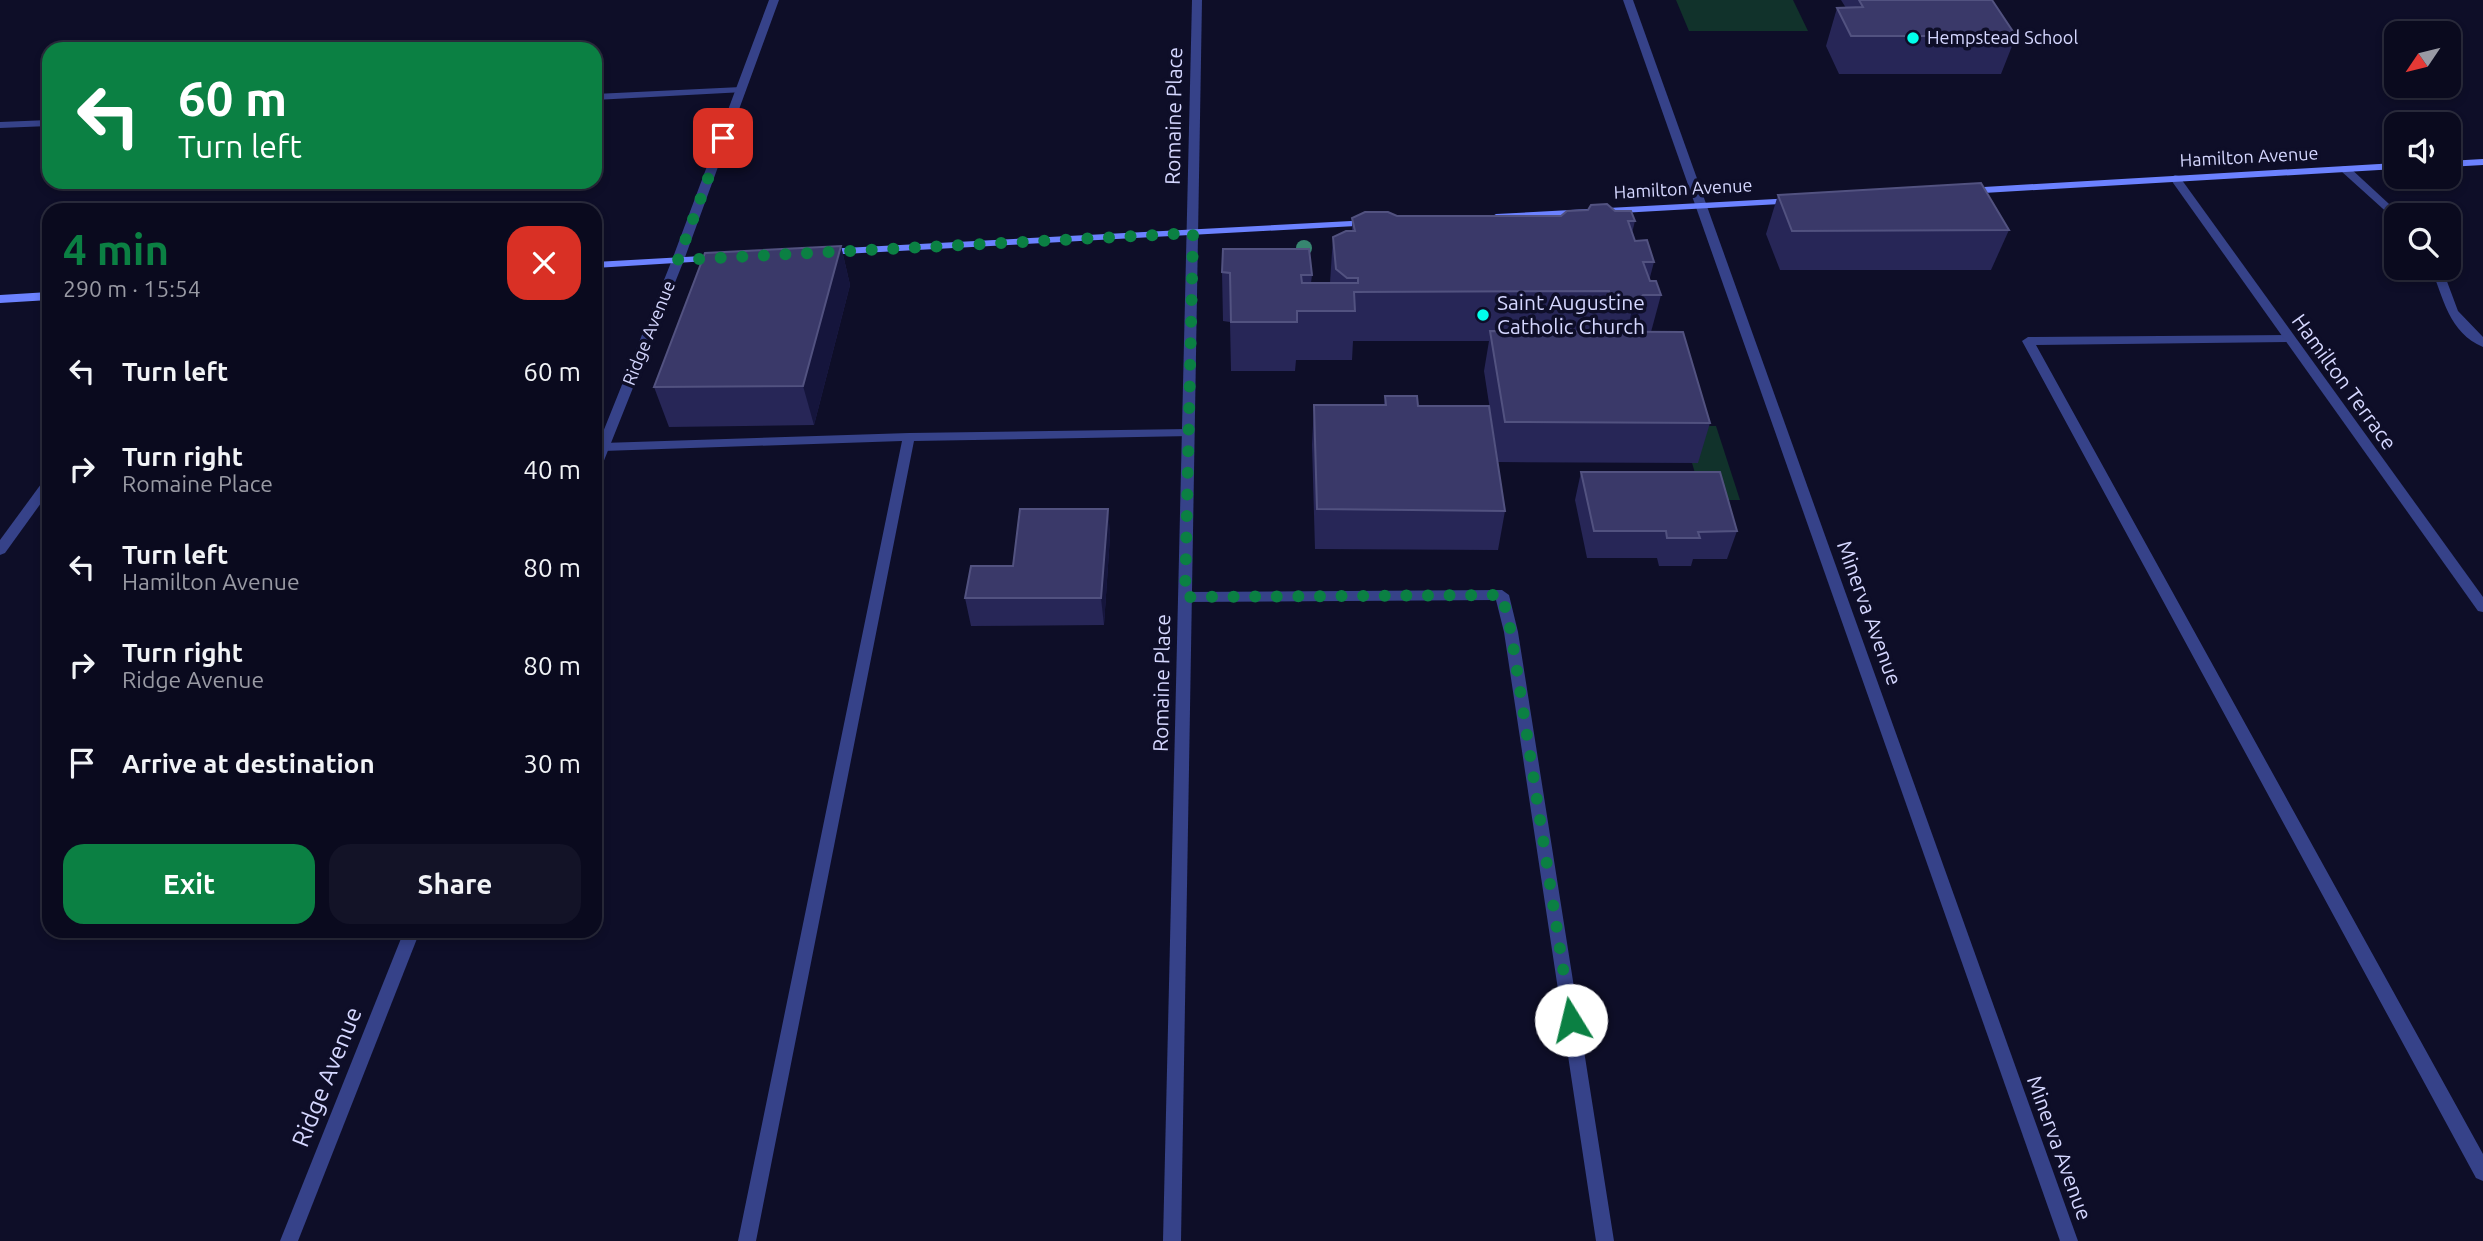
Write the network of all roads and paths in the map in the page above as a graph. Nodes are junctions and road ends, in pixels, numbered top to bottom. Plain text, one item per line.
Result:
1 (774, 0) edge
2 (1197, 0) edge
3 (1628, 0) edge
4 (741, 90) junction
5 (602, 97) edge
6 (42, 122) edge
7 (0, 125) edge
8 (2483, 162) edge
9 (2461, 163) edge
10 (2384, 167) edge
11 (2345, 169) junction
12 (2175, 178) junction
13 (1952, 191) edge
14 (1800, 200) edge
15 (2384, 204) edge
16 (1702, 206) junction
17 (1482, 218) edge
18 (1385, 223) edge
19 (1193, 233) junction
20 (817, 253) edge
21 (733, 257) edge
22 (678, 260) junction
23 (602, 265) edge
24 (2442, 280) edge
25 (42, 296) edge
26 (0, 299) edge
27 (2290, 339) junction
28 (2483, 343) edge
29 (1188, 433) junction
30 (909, 437) junction
31 (603, 447) joint
32 (42, 493) edge
33 (0, 550) edge
34 (1185, 597) junction
35 (2483, 607) edge
36 (409, 938) edge
37 (2483, 1172) edge
38 (289, 1241) edge
39 (747, 1241) edge
40 (1172, 1241) edge
41 (1605, 1241) edge
42 (2069, 1241) edge

1 - 4 street, Ridge Avenue
2 - 19 street, Romaine Place
3 - 16 street, Minerva Avenue
4 - 5 street
4 - 22 street, Ridge Avenue
6 - 7 street
8 - 9 street
10 - 11 street, Hamilton Avenue
11 - 12 street, Hamilton Avenue
11 - 15 street
12 - 13 street, Hamilton Avenue
12 - 27 street, Hamilton Terrace
14 - 16 street, Hamilton Avenue
16 - 17 street, Hamilton Avenue
16 - 42 street, Minerva Avenue
18 - 19 street
19 - 20 street
19 - 29 street, Romaine Place
21 - 22 street
22 - 23 street
22 - 31 street, Ridge Avenue
24 - 28 street
25 - 26 street
27 - 35 street, Hamilton Terrace
27 - 37 street
29 - 30 street
29 - 34 street, Romaine Place
30 - 31 street
30 - 39 street
32 - 33 street
34 - 40 street, Romaine Place
34 - 41 street
36 - 38 street, Ridge Avenue

